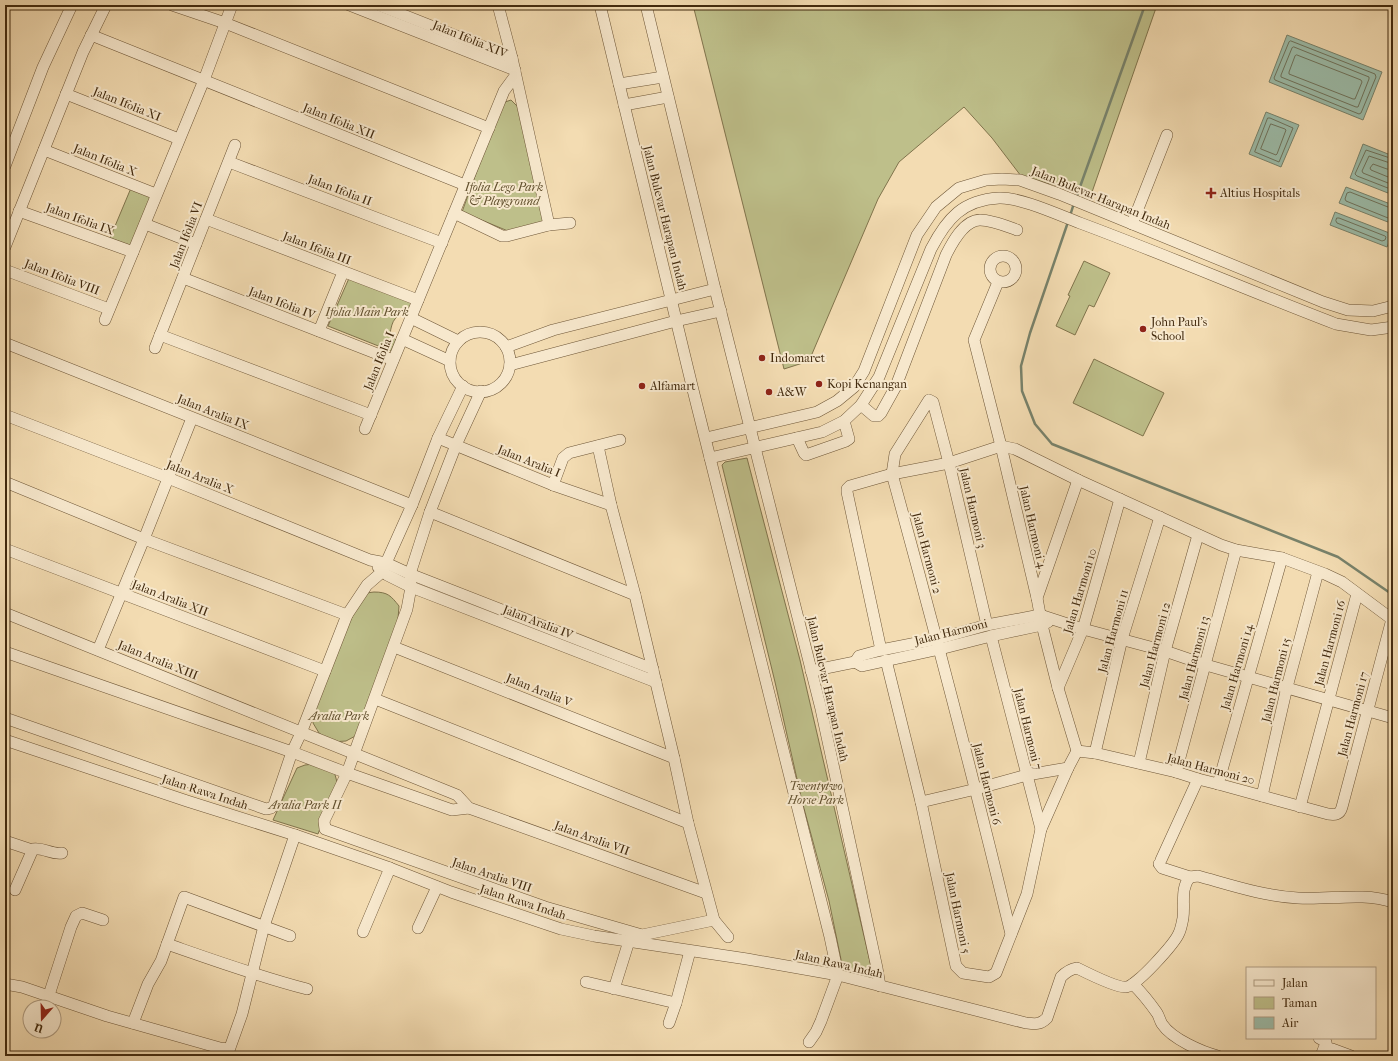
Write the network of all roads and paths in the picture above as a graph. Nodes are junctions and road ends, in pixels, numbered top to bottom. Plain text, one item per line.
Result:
1 (72, 5) edge
2 (106, 5) edge
3 (172, 5) edge
4 (232, 5) edge
5 (349, 5) edge
6 (378, 5) edge
7 (498, 5) edge
8 (600, 5) edge
9 (646, 5) edge
10 (225, 23) junction
11 (91, 35) junction
12 (512, 58) junction
13 (515, 73) junction
14 (663, 77) junction
15 (204, 80) junction
16 (619, 84) junction
17 (66, 94) junction
18 (668, 97) junction
19 (624, 105) junction
20 (489, 128) junction
21 (1167, 135) dead end
22 (179, 139) junction
23 (235, 145) dead end
24 (44, 150) junction
25 (229, 162) junction
26 (5, 166) edge
27 (465, 186) junction
28 (156, 194) junction
29 (970, 204) junction
30 (19, 211) junction
31 (454, 213) junction
32 (206, 219) junction
33 (976, 220) junction
34 (570, 222) dead end
35 (145, 224) junction
36 (1132, 224) junction
37 (549, 225) junction
38 (1017, 230) dead end
39 (442, 243) junction
40 (196, 244) junction
41 (5, 246) edge
42 (1186, 246) junction
43 (931, 249) junction
44 (133, 252) junction
45 (946, 255) junction
46 (1180, 262) junction
47 (5, 270) edge
48 (343, 272) junction
49 (183, 278) junction
50 (998, 282) dead end
51 (715, 288) junction
52 (1316, 298) junction
53 (418, 300) junction
54 (671, 300) junction
55 (1393, 306) edge
56 (109, 309) junction
57 (721, 311) junction
58 (1310, 314) junction
59 (411, 318) junction
60 (105, 320) dead end
61 (676, 320) junction
62 (1393, 327) edge
63 (319, 331) junction
64 (160, 335) junction
65 (402, 339) junction
66 (458, 341) junction
67 (5, 343) edge
68 (506, 347) junction
69 (155, 348) dead end
70 (393, 360) junction
71 (450, 361) junction
72 (510, 365) junction
73 (878, 377) junction
74 (463, 386) junction
75 (896, 386) junction
76 (481, 391) junction
77 (861, 405) junction
78 (5, 415) edge
79 (371, 415) junction
80 (192, 418) junction
81 (844, 421) junction
82 (751, 428) junction
83 (365, 429) dead end
84 (438, 438) junction
85 (706, 438) junction
86 (797, 438) junction
87 (620, 440) dead end
88 (456, 445) junction
89 (598, 446) junction
90 (1001, 446) junction
91 (755, 447) junction
92 (710, 458) junction
93 (949, 463) junction
94 (892, 474) junction
95 (168, 478) junction
96 (1078, 480) junction
97 (5, 482) edge
98 (553, 485) junction
99 (1120, 499) junction
100 (412, 505) junction
101 (611, 505) junction
102 (430, 512) junction
103 (1160, 517) junction
104 (1198, 535) junction
105 (144, 539) junction
106 (5, 549) edge
107 (1236, 550) junction
108 (1282, 558) junction
109 (384, 568) junction
110 (1318, 572) junction
111 (410, 574) junction
112 (411, 587) junction
113 (121, 593) junction
114 (1357, 594) junction
115 (635, 595) junction
116 (1037, 598) junction
117 (5, 613) edge
118 (347, 615) junction
119 (1041, 620) junction
120 (1393, 620) edge
121 (1084, 629) junction
122 (989, 630) junction
123 (1122, 639) junction
124 (938, 644) junction
125 (394, 647) junction
126 (98, 650) junction
127 (1165, 651) junction
128 (5, 652) edge
129 (884, 655) junction
130 (1206, 665) junction
131 (653, 669) junction
132 (325, 671) junction
133 (811, 671) junction
134 (1248, 676) junction
135 (656, 682) junction
136 (1287, 687) junction
137 (1058, 688) junction
138 (375, 699) junction
139 (1328, 700) junction
140 (1367, 710) junction
141 (5, 718) edge
142 (1393, 718) edge
143 (300, 733) junction
144 (5, 740) edge
145 (1077, 751) junction
146 (292, 752) junction
147 (1096, 753) junction
148 (354, 755) junction
149 (674, 758) junction
150 (1138, 763) junction
151 (1068, 768) junction
152 (1176, 772) junction
153 (347, 773) junction
154 (1027, 775) junction
155 (1198, 779) junction
156 (1218, 784) junction
157 (976, 789) junction
158 (1262, 796) junction
159 (921, 802) junction
160 (1300, 807) junction
161 (469, 808) junction
162 (1337, 814) joint
163 (688, 824) junction
164 (1041, 829) junction
165 (295, 835) junction
166 (5, 841) edge
167 (32, 850) junction
168 (62, 853) dead end
169 (390, 868) junction
170 (1190, 877) junction
171 (438, 887) junction
172 (15, 890) dead end
173 (706, 893) junction
174 (1393, 902) edge
175 (103, 920) dead end
176 (714, 920) junction
177 (264, 926) junction
178 (418, 928) dead end
179 (362, 932) dead end
180 (1011, 934) junction
181 (290, 936) dead end
182 (728, 937) dead end
183 (629, 941) junction
184 (167, 944) junction
185 (690, 951) junction
186 (252, 972) junction
187 (838, 975) junction
188 (586, 982) dead end
189 (5, 984) edge
190 (1133, 984) junction
191 (880, 986) junction
192 (307, 989) dead end
193 (614, 989) junction
194 (49, 995) junction
195 (48, 999) edge
196 (676, 1003) junction
197 (133, 1023) junction
198 (669, 1023) dead end
199 (1321, 1039) edge
200 (809, 1042) dead end
201 (1324, 1052) edge
202 (228, 1053) edge
203 (1218, 1056) edge
204 (1351, 1056) edge

1 - 26 street
2 - 11 street
3 - 10 street
4 - 10 street
5 - 13 street, Jalan Ifolia XIV
6 - 12 street, Jalan Ifolia XIV
7 - 12 street
8 - 16 street, Jalan Bulevar Harapan Indah
9 - 14 street, Jalan Bulevar Harapan Indah
10 - 15 street
10 - 20 street
11 - 15 street, Jalan Ifolia XII
11 - 17 street
12 - 13 street
13 - 20 street, Jalan Ifolia I
13 - 37 street
14 - 16 street
14 - 18 street, Jalan Bulevar Harapan Indah
15 - 22 street
15 - 27 street, Jalan Ifolia XII
16 - 19 street, Jalan Bulevar Harapan Indah
17 - 22 street, Jalan Ifolia XI
17 - 24 street
18 - 19 street
18 - 51 street, Jalan Bulevar Harapan Indah
19 - 54 street, Jalan Bulevar Harapan Indah
20 - 27 street, Jalan Ifolia I
21 - 36 street
22 - 28 street
23 - 25 street, Jalan Ifolia VI
24 - 28 street, Jalan Ifolia X
24 - 30 street
25 - 32 street, Jalan Ifolia VI
25 - 39 street, Jalan Ifolia II
27 - 31 street, Jalan Ifolia I
28 - 35 street
29 - 33 street
29 - 43 street
29 - 46 street
30 - 41 street
30 - 44 street, Jalan Ifolia IX
31 - 37 street
31 - 39 street, Jalan Ifolia I
32 - 40 street, Jalan Ifolia VI
32 - 48 street, Jalan Ifolia III
33 - 38 street
33 - 45 street
34 - 37 street
35 - 40 street
35 - 44 street
36 - 42 street, Jalan Bulevar Harapan Indah
36 - 82 street, Jalan Bulevar Harapan Indah
39 - 53 street, Jalan Ifolia I
40 - 49 street, Jalan Ifolia VI
42 - 46 street
42 - 52 street, Jalan Bulevar Harapan Indah
43 - 45 street
43 - 73 street
44 - 56 street
45 - 75 street
46 - 58 street
47 - 56 street, Jalan Ifolia VIII
48 - 53 street, Jalan Ifolia III
48 - 63 street
49 - 63 street, Jalan Ifolia IV
49 - 64 street, Jalan Ifolia VI
50 - 90 street, Jalan Harmoni 4
51 - 54 street
51 - 57 street, Jalan Bulevar Harapan Indah
52 - 55 street, Jalan Bulevar Harapan Indah
52 - 58 street
53 - 59 street, Jalan Ifolia I
54 - 61 street, Jalan Bulevar Harapan Indah
54 - 68 street
56 - 60 street
57 - 61 street
57 - 82 street, Jalan Bulevar Harapan Indah
58 - 62 street
59 - 65 street, Jalan Ifolia I
59 - 66 street
61 - 72 street
61 - 85 street, Jalan Bulevar Harapan Indah
63 - 70 street, Jalan Ifolia IV
64 - 69 street, Jalan Ifolia VI
64 - 79 street
65 - 70 street, Jalan Ifolia I
65 - 71 street
66 - 68 street
66 - 71 street
67 - 80 street, Jalan Aralia IX
68 - 72 street
70 - 79 street, Jalan Ifolia I
71 - 74 street
72 - 76 street
73 - 75 street
73 - 77 street
74 - 76 street
74 - 84 street
75 - 77 street
76 - 88 street
77 - 81 street
78 - 95 street, Jalan Aralia X
79 - 83 street, Jalan Ifolia I
80 - 95 street
80 - 100 street, Jalan Aralia IX
81 - 86 street
81 - 86 street
82 - 85 street, Jalan Bulevar Harapan Indah
82 - 91 street, Jalan Bulevar Harapan Indah
84 - 88 street, Jalan Aralia I
84 - 100 street
85 - 92 street, Jalan Bulevar Harapan Indah
86 - 91 street
87 - 89 street
88 - 98 street, Jalan Aralia I
88 - 102 street
89 - 98 street
89 - 101 street
90 - 93 street, Jalan Harmoni 5
90 - 96 street
90 - 116 street, Jalan Harmoni 4
91 - 92 street
91 - 133 street, Jalan Bulevar Harapan Indah
92 - 187 street, Jalan Bulevar Harapan Indah
93 - 94 street, Jalan Harmoni 5
93 - 94 street, Jalan Harmoni 3
93 - 122 street, Jalan Harmoni 3
94 - 124 street, Jalan Harmoni 2
94 - 129 street, Jalan Harmoni 5
95 - 105 street
95 - 109 street, Jalan Aralia X
96 - 99 street
96 - 116 street
97 - 105 street
98 - 101 street, Jalan Aralia I
99 - 103 street
99 - 121 street, Jalan Harmoni 10
100 - 109 street
101 - 115 street
102 - 111 street
102 - 115 street
103 - 104 street
103 - 123 street, Jalan Harmoni 11
104 - 107 street
104 - 127 street, Jalan Harmoni 12
105 - 113 street
105 - 118 street
106 - 113 street, Jalan Aralia XII
107 - 108 street
107 - 130 street, Jalan Harmoni 13
108 - 110 street
108 - 134 street, Jalan Harmoni 14
109 - 111 street
109 - 112 street, Jalan Aralia IV
109 - 118 street
110 - 114 street
110 - 136 street, Jalan Harmoni 15
111 - 112 street
111 - 131 street
112 - 125 street
112 - 135 street, Jalan Aralia IV
113 - 126 street
113 - 132 street, Jalan Aralia XII
114 - 120 street
114 - 139 street, Jalan Harmoni 16
115 - 131 street
116 - 119 street, Jalan Harmoni 4
117 - 126 street, Jalan Aralia XIII
118 - 132 street
119 - 121 street, Jalan Harmoni
119 - 122 street, Jalan Harmoni
119 - 137 street, Jalan Harmoni 4
120 - 140 street, Jalan Harmoni 17
121 - 123 street
121 - 137 street, Jalan Harmoni 10
122 - 124 street, Jalan Harmoni
122 - 154 street, Jalan Harmoni 7
123 - 127 street
123 - 147 street, Jalan Harmoni 11
124 - 129 street, Jalan Harmoni
124 - 157 street, Jalan Harmoni 6
125 - 138 street
125 - 149 street, Jalan Aralia V
126 - 143 street, Jalan Aralia XIII
127 - 130 street
127 - 150 street, Jalan Harmoni 12
128 - 146 street, Jalan Aralia VII
129 - 133 street, Jalan Harmoni
129 - 159 street, Jalan Harmoni 5
130 - 134 street
130 - 152 street, Jalan Harmoni 13
131 - 135 street
132 - 143 street
133 - 191 street, Jalan Bulevar Harapan Indah
134 - 136 street
134 - 156 street, Jalan Harmoni 14
135 - 149 street
136 - 139 street
136 - 158 street, Jalan Harmoni 15
137 - 145 street, Jalan Harmoni 4
138 - 148 street
138 - 163 street
139 - 140 street
139 - 160 street, Jalan Harmoni 16
140 - 142 street
140 - 162 street, Jalan Harmoni 17
141 - 146 street
143 - 146 street
143 - 148 street, Jalan Aralia XIII
144 - 165 street, Jalan Rawa Indah
145 - 147 street, Jalan Harmoni 20
145 - 151 street, Jalan Harmoni 5
146 - 153 street, Jalan Aralia VII
147 - 150 street, Jalan Harmoni 20
148 - 153 street
148 - 161 street, Jalan Aralia VII
149 - 163 street
150 - 152 street, Jalan Harmoni 20
151 - 154 street
151 - 164 street, Jalan Harmoni 5
152 - 155 street, Jalan Harmoni 20
153 - 161 street, Jalan Aralia VII
153 - 176 street, Jalan Aralia VIII
154 - 157 street
154 - 164 street, Jalan Harmoni 7
155 - 156 street, Jalan Harmoni 20
155 - 170 street
156 - 158 street, Jalan Harmoni 20
157 - 159 street
157 - 180 street, Jalan Harmoni 6
158 - 160 street, Jalan Harmoni 20
159 - 180 street, Jalan Harmoni 5
160 - 162 street, Jalan Harmoni 20
161 - 173 street, Jalan Aralia VII
163 - 173 street
164 - 180 street, Jalan Harmoni 5
165 - 169 street, Jalan Rawa Indah
165 - 177 street
166 - 167 street
167 - 168 street
167 - 172 street
169 - 171 street, Jalan Rawa Indah
169 - 179 street
170 - 174 street
170 - 190 street
171 - 178 street
171 - 183 street, Jalan Rawa Indah
173 - 176 street
175 - 194 street
176 - 182 street
177 - 181 street
177 - 184 street
177 - 186 street
183 - 185 street, Jalan Rawa Indah
183 - 193 street
184 - 186 street
184 - 197 street
185 - 187 street, Jalan Rawa Indah
185 - 196 street
186 - 192 street
186 - 202 street
187 - 191 street, Jalan Rawa Indah
187 - 200 street
188 - 193 street
189 - 194 street
190 - 191 street, Jalan Rawa Indah
190 - 203 street
193 - 196 street
194 - 195 street
194 - 197 street
196 - 198 street
197 - 202 street
199 - 201 street
201 - 204 street

